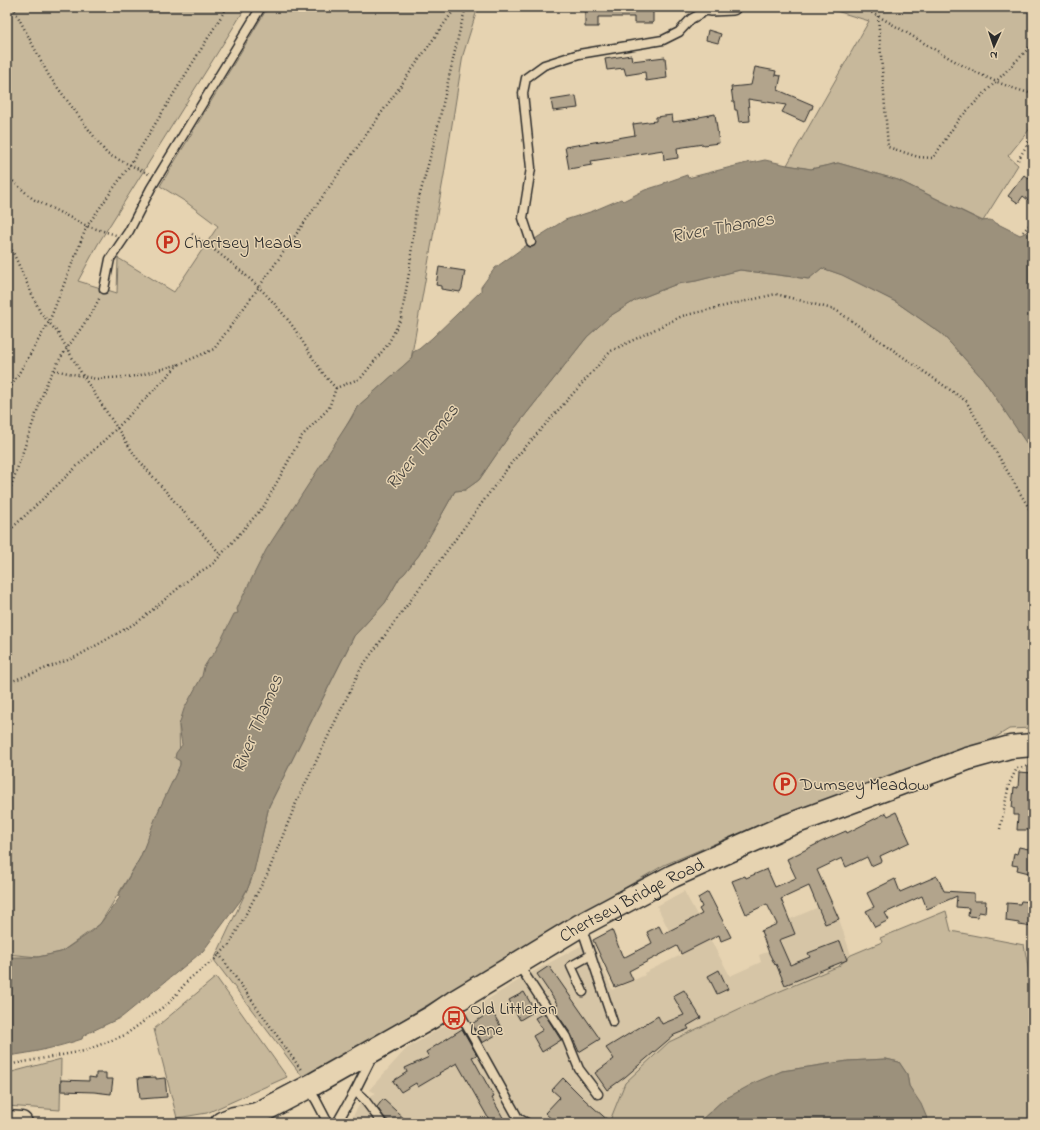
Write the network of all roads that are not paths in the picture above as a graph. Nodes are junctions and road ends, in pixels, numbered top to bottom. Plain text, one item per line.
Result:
1 (261, 7) edge
2 (734, 7) edge
3 (711, 8) joint
4 (531, 242) dead end
5 (104, 289) road end
6 (1033, 745) edge
7 (581, 925) junction
8 (591, 955) junction
9 (518, 964) junction
10 (583, 992) dead end
11 (454, 1002) junction
12 (613, 1022) dead end
13 (375, 1049) junction
14 (304, 1077) junction
15 (356, 1091) junction
16 (598, 1094) dead end
17 (252, 1118) edge
18 (7, 1122) edge
19 (21, 1123) edge
20 (222, 1123) edge
21 (328, 1123) edge
22 (337, 1123) edge
23 (382, 1123) edge
24 (527, 1123) edge

1 - 5 lane
2 - 3 street
3 - 4 lane
6 - 7 main road, Chertsey Bridge Road
7 - 8 lane
7 - 9 main road, Chertsey Bridge Road
8 - 10 lane
8 - 12 lane
9 - 11 main road, Chertsey Bridge Road
9 - 16 lane
11 - 13 main road, Chertsey Bridge Road
11 - 24 lane
13 - 14 main road, Chertsey Bridge Road
13 - 15 lane
14 - 17 main road, Chertsey Bridge Road
14 - 21 lane
15 - 22 lane
15 - 23 lane
17 - 20 main road, Chertsey Bridge Road
18 - 19 main road

